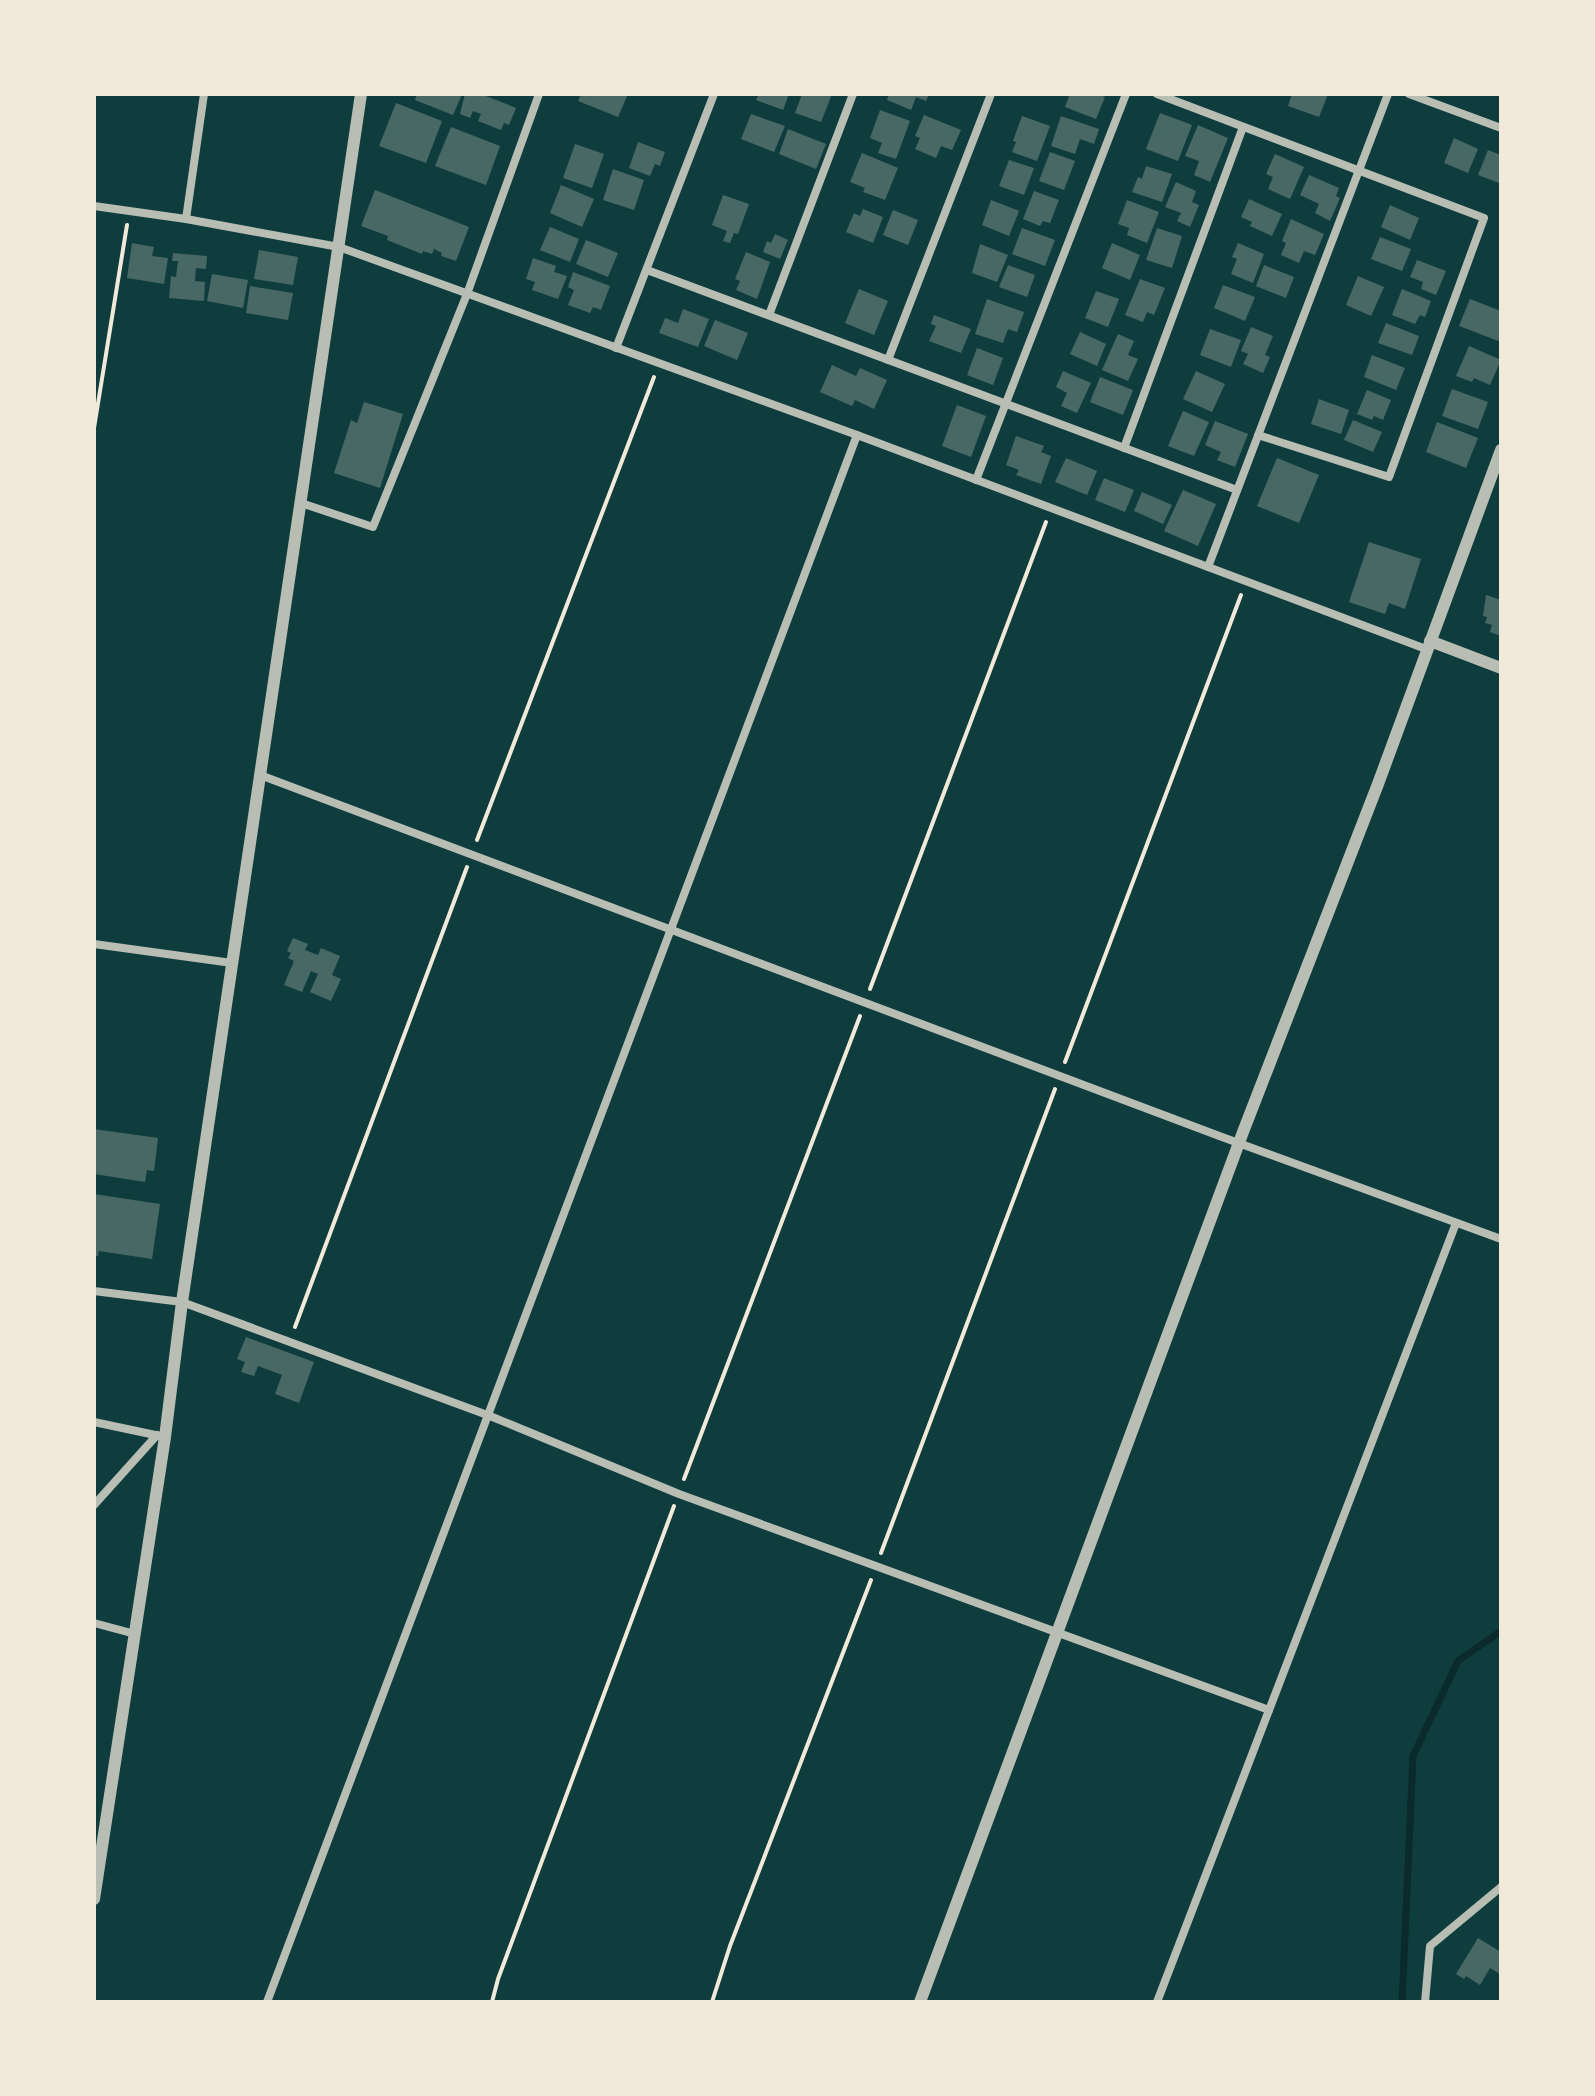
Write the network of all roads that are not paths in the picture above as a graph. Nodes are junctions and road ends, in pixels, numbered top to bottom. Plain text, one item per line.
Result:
1 (204, 94) edge
2 (361, 94) edge
3 (539, 94) edge
4 (714, 94) edge
5 (853, 94) edge
6 (991, 94) edge
7 (1126, 94) edge
8 (1157, 94) edge
9 (1388, 94) edge
10 (1409, 94) edge
11 (1243, 127) junction
12 (1501, 128) edge
13 (1359, 170) junction
14 (94, 206) edge
15 (186, 219) junction
16 (339, 247) junction
17 (647, 270) junction
18 (467, 294) junction
19 (769, 315) junction
20 (616, 348) junction
21 (888, 360) junction
22 (1006, 404) junction
23 (857, 435) junction
24 (1258, 435) junction
25 (1124, 448) junction
26 (1501, 450) edge
27 (976, 480) junction
28 (1237, 490) junction
29 (301, 503) junction
30 (1208, 567) junction
31 (1428, 645) junction
32 (1501, 668) edge
33 (260, 775) junction
34 (671, 930) junction
35 (94, 944) edge
36 (232, 963) junction
37 (1239, 1143) junction
38 (1456, 1223) junction
39 (1501, 1239) edge
40 (94, 1291) edge
41 (182, 1302) junction
42 (490, 1416) junction
43 (94, 1422) edge
44 (161, 1436) junction
45 (94, 1505) edge
46 (94, 1623) edge
47 (1058, 1631) junction
48 (135, 1634) junction
49 (1269, 1710) junction
50 (1501, 1887) edge
51 (94, 1899) edge
52 (267, 2002) edge
53 (920, 2002) edge
54 (1157, 2002) edge
55 (1425, 2002) edge

1 - 15 street
2 - 16 street
3 - 18 street
4 - 17 street
5 - 19 street
6 - 21 street
7 - 22 street
8 - 11 street
9 - 13 street
10 - 12 street
11 - 13 street
11 - 25 street
13 - 24 street
13 - 24 street
14 - 15 street
15 - 16 street
16 - 18 street
16 - 29 street
17 - 19 street
17 - 20 street
18 - 20 street
18 - 29 street
19 - 21 street
20 - 23 street
21 - 22 street
22 - 25 street
22 - 27 street
23 - 27 street
23 - 34 street
24 - 28 street
25 - 28 street
26 - 31 street
27 - 30 street
28 - 30 street
29 - 33 street
30 - 31 street
31 - 32 street
31 - 37 street
33 - 34 street
33 - 36 street
34 - 37 street
34 - 42 street
35 - 36 street
36 - 41 street
37 - 38 street
37 - 47 street
38 - 39 street
38 - 49 street
40 - 41 street
41 - 42 street
41 - 44 street
42 - 47 street
42 - 52 street
43 - 44 street
44 - 45 street
44 - 48 street
46 - 48 street
47 - 49 street
47 - 53 street
48 - 51 street
49 - 54 street
50 - 55 street

